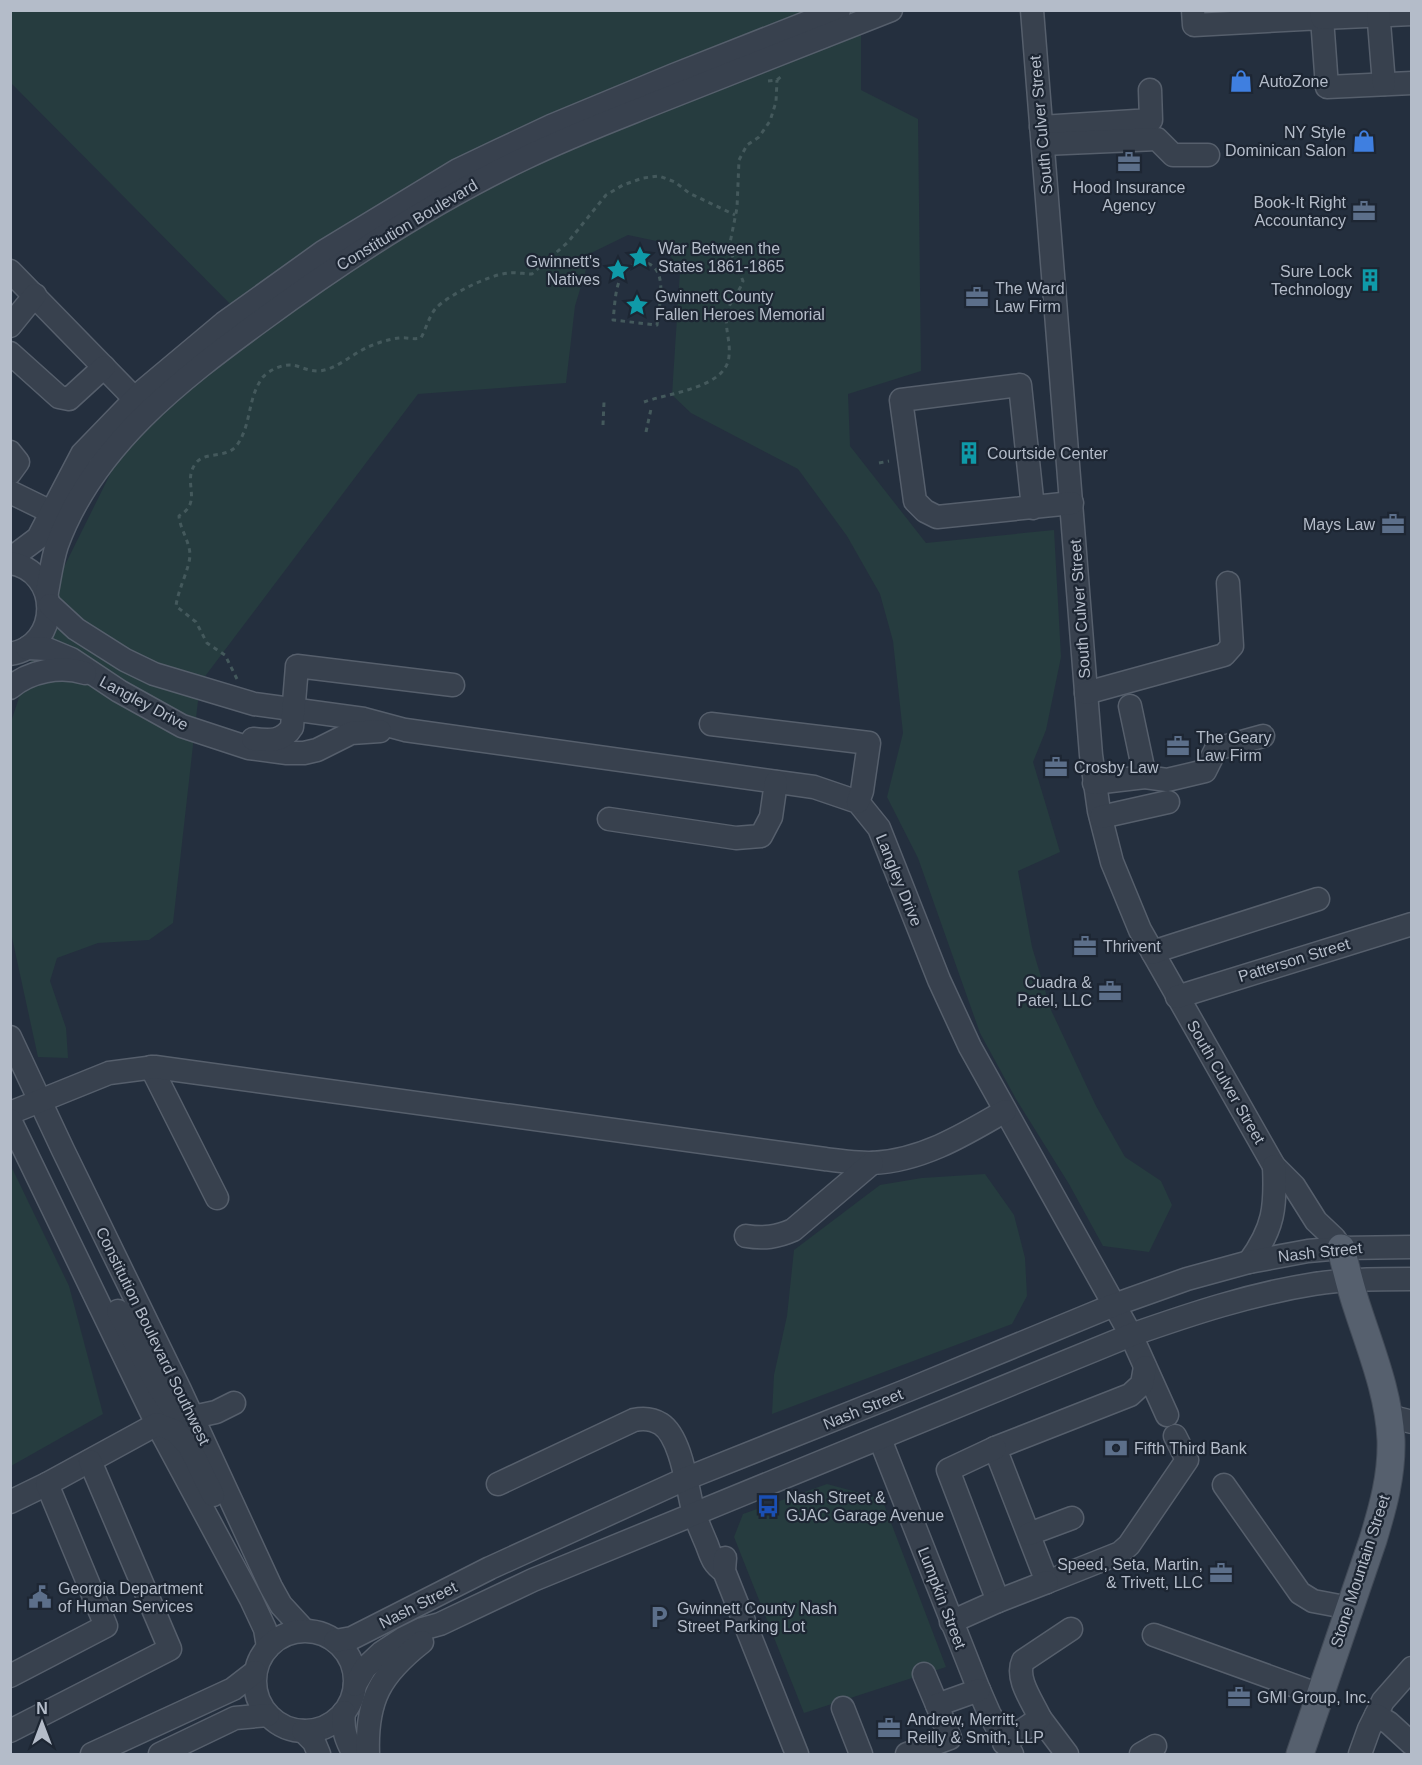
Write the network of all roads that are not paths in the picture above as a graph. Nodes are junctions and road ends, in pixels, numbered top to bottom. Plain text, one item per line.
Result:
1 (839, 10) edge
2 (891, 10) edge
3 (1032, 10) edge
4 (1193, 10) edge
5 (1378, 13) edge
6 (1322, 14) edge
7 (1412, 14) edge
8 (1270, 16) edge
9 (1412, 83) edge
10 (1384, 84) junction
11 (1150, 90) dead end
12 (1042, 136) junction
13 (1208, 155) dead end
14 (10, 271) edge
15 (35, 295) junction
16 (10, 326) edge
17 (10, 353) edge
18 (104, 367) junction
19 (135, 399) junction
20 (10, 452) edge
21 (10, 473) edge
22 (10, 492) edge
23 (1072, 504) junction
24 (1033, 508) junction
25 (51, 512) junction
26 (10, 561) edge
27 (1228, 583) dead end
28 (48, 598) junction
29 (19, 651) edge
30 (96, 677) junction
31 (453, 685) dead end
32 (10, 688) edge
33 (1086, 693) junction
34 (1130, 706) dead end
35 (292, 709) junction
36 (711, 724) dead end
37 (405, 730) junction
38 (207, 735) junction
39 (1263, 736) dead end
40 (1145, 777) junction
41 (776, 782) junction
42 (1094, 783) junction
43 (858, 802) junction
44 (1168, 802) dead end
45 (1101, 817) junction
46 (609, 819) dead end
47 (1318, 899) dead end
48 (1412, 924) edge
49 (1153, 953) junction
50 (1178, 997) junction
51 (10, 1037) edge
52 (151, 1067) junction
53 (41, 1102) junction
54 (1005, 1111) junction
55 (10, 1113) edge
56 (10, 1120) edge
57 (872, 1163) junction
58 (1274, 1166) junction
59 (217, 1198) dead end
60 (746, 1236) dead end
61 (1412, 1247) edge
62 (1341, 1248) junction
63 (1249, 1262) junction
64 (1412, 1279) edge
65 (1349, 1281) junction
66 (93, 1292) junction
67 (1114, 1305) junction
68 (1131, 1335) junction
69 (1145, 1367) junction
70 (180, 1390) junction
71 (226, 1402) junction
72 (1167, 1415) dead end
73 (193, 1417) junction
74 (1400, 1419) edge
75 (146, 1429) junction
76 (1175, 1436) dead end
77 (879, 1439) junction
78 (207, 1447) junction
79 (996, 1448) junction
80 (90, 1461) junction
81 (685, 1479) junction
82 (46, 1484) junction
83 (498, 1484) dead end
84 (1224, 1485) dead end
85 (10, 1502) edge
86 (700, 1511) junction
87 (1072, 1518) dead end
88 (241, 1522) junction
89 (1029, 1534) junction
90 (1047, 1582) junction
91 (998, 1601) junction
92 (1350, 1608) junction
93 (951, 1622) junction
94 (440, 1624) junction
95 (1071, 1629) dead end
96 (304, 1630) junction
97 (1154, 1635) dead end
98 (335, 1641) junction
99 (268, 1647) junction
100 (1412, 1668) edge
101 (255, 1672) junction
102 (924, 1674) dead end
103 (10, 1676) edge
104 (355, 1685) junction
105 (979, 1690) junction
106 (1320, 1695) junction
107 (937, 1705) junction
108 (843, 1708) dead end
109 (344, 1712) junction
110 (268, 1715) junction
111 (1376, 1715) junction
112 (1040, 1718) junction
113 (10, 1731) edge
114 (303, 1731) junction
115 (1412, 1744) edge
116 (1008, 1749) edge
117 (92, 1755) edge
118 (160, 1755) edge
119 (319, 1755) edge
120 (354, 1755) edge
121 (368, 1755) edge
122 (797, 1755) edge
123 (861, 1755) edge
124 (907, 1755) edge
125 (1067, 1755) edge
126 (1300, 1755) edge
127 (1360, 1755) edge

1 - 19 street, Constitution Boulevard
2 - 28 street, Constitution Boulevard
3 - 12 street, South Culver Street
4 - 8 street
5 - 6 street
5 - 7 street
5 - 10 street
6 - 8 street
6 - 10 street
9 - 10 street
11 - 12 street
12 - 13 street
12 - 23 street, South Culver Street
14 - 15 street
15 - 16 street
15 - 18 street
17 - 18 street
18 - 19 street
19 - 25 street, Constitution Boulevard
20 - 21 street
22 - 25 street
23 - 24 street
23 - 33 street, South Culver Street
24 - 24 street
25 - 26 street, Constitution Boulevard
26 - 28 street, Langley Drive
27 - 33 street
28 - 29 street, Constitution Boulevard
28 - 35 street, Langley Drive
29 - 30 street, Langley Drive
30 - 32 street
30 - 38 street, Langley Drive
31 - 35 street
33 - 42 street, South Culver Street
34 - 40 street
35 - 37 street, Langley Drive
35 - 38 street
36 - 43 street
37 - 38 street, Langley Drive
37 - 41 street, Langley Drive
39 - 40 street
40 - 42 street
41 - 43 street, Langley Drive
41 - 46 street
42 - 45 street, South Culver Street
43 - 54 street, Langley Drive
44 - 45 street
45 - 49 street, South Culver Street
47 - 49 street
48 - 50 street, Patterson Street
49 - 50 street, South Culver Street
50 - 58 street, South Culver Street
51 - 53 street, Constitution Boulevard Southwest
52 - 53 street
52 - 57 street
52 - 59 street
53 - 55 street
53 - 70 street, Constitution Boulevard Southwest
54 - 57 street
54 - 67 street, Langley Drive
56 - 66 street, Constitution Boulevard Southwest
57 - 60 street
58 - 62 street
58 - 63 street
61 - 62 street, Nash Street
62 - 63 street, Nash Street
62 - 65 main road, Stone Mountain Street
63 - 67 street, Nash Street
64 - 65 street, Nash Street
65 - 68 street, Nash Street
65 - 74 main road, Stone Mountain Street
66 - 73 street
66 - 75 street, Constitution Boulevard Southwest
67 - 68 street, Langley Drive
67 - 81 street, Nash Street
68 - 69 street, Langley Drive
68 - 77 street, Nash Street
69 - 72 street, Langley Drive
69 - 79 street
70 - 71 street
70 - 73 street, Constitution Boulevard Southwest
71 - 73 street
71 - 78 street
73 - 78 street, Constitution Boulevard Southwest
74 - 92 main road, Stone Mountain Street
75 - 80 street
75 - 88 street
75 - 99 street, Constitution Boulevard Southwest
76 - 90 street
77 - 86 street, Nash Street
77 - 93 street, Lumpkin Street
78 - 88 street, Constitution Boulevard Southwest
79 - 89 street
79 - 91 street
80 - 82 street
80 - 113 street
81 - 83 street
81 - 86 street
81 - 98 street, Nash Street
82 - 85 street
82 - 103 street
84 - 92 street
86 - 94 street, Nash Street
86 - 122 street
87 - 89 street
88 - 96 street, Constitution Boulevard Southwest
89 - 90 street
90 - 91 street
91 - 93 street
92 - 106 main road, Stone Mountain Street
93 - 105 street, Lumpkin Street
94 - 104 street, Nash Street
94 - 121 street
95 - 112 street
96 - 98 street
96 - 99 street
97 - 106 street
98 - 104 street
99 - 101 street
100 - 111 street
101 - 110 street
101 - 117 street
102 - 107 street
104 - 109 street
105 - 107 street
105 - 116 street, Lumpkin Street
106 - 126 main road, Stone Mountain Street
107 - 124 street
108 - 123 street
109 - 114 street
109 - 120 street
110 - 114 street
110 - 118 street
111 - 115 street
111 - 127 street
112 - 116 street
112 - 125 street
114 - 119 street

